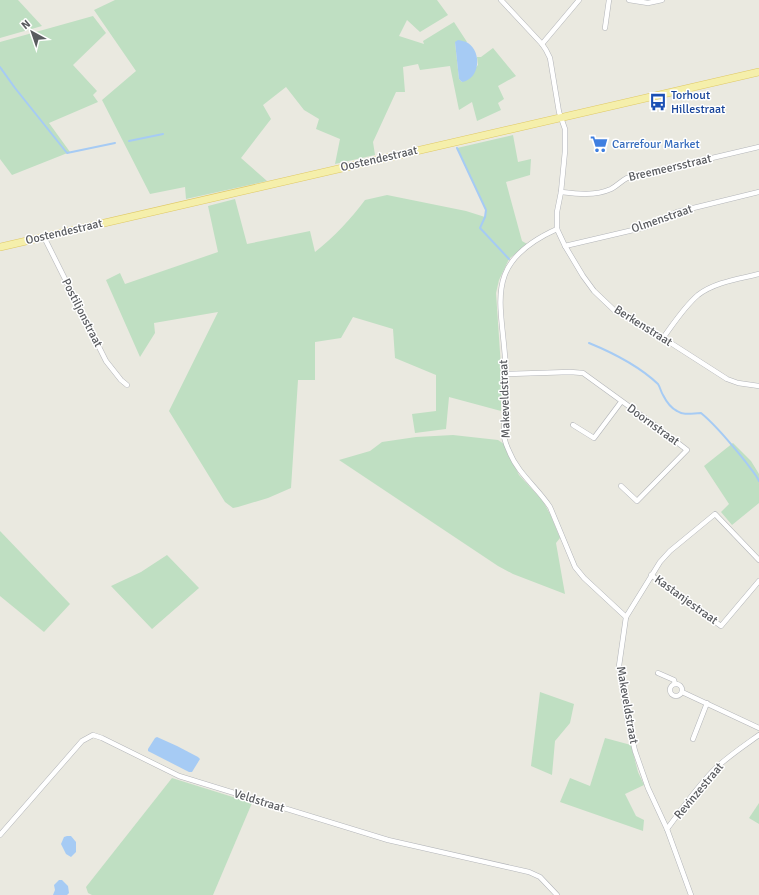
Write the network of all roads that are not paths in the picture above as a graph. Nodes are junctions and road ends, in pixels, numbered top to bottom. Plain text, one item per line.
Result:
1 (501, 0) edge
2 (579, 0) edge
3 (610, 0) edge
4 (628, 0) edge
5 (662, 0) edge
6 (605, 28) dead end
7 (542, 44) junction
8 (759, 72) edge
9 (560, 117) junction
10 (759, 147) edge
11 (561, 192) junction
12 (759, 192) edge
13 (557, 229) junction
14 (44, 237) junction
15 (565, 246) junction
16 (0, 247) edge
17 (759, 274) edge
18 (663, 338) junction
19 (506, 374) junction
20 (127, 385) dead end
21 (759, 386) edge
22 (621, 402) junction
23 (574, 425) dead end
24 (621, 486) dead end
25 (759, 560) edge
26 (651, 575) junction
27 (759, 581) edge
28 (626, 617) junction
29 (658, 673) dead end
30 (675, 684) junction
31 (682, 692) junction
32 (707, 703) junction
33 (759, 729) edge
34 (759, 735) edge
35 (693, 738) dead end
36 (752, 740) junction
37 (667, 829) junction
38 (0, 834) edge
39 (557, 895) edge
40 (691, 895) edge

1 - 7 street
2 - 7 street
3 - 6 street
4 - 5 street
7 - 9 street
8 - 9 main road, Oostendestraat
9 - 11 street
9 - 14 main road, Oostendestraat
10 - 11 street, Breemeersstraat
11 - 13 street
12 - 15 street, Olmenstraat
13 - 15 street, Berkenstraat
13 - 19 street, Makeveldstraat
14 - 16 main road, Oostendestraat
14 - 20 street, Postiljonstraat
15 - 18 street, Berkenstraat
17 - 18 street
18 - 21 street, Berkenstraat
19 - 22 street, Doornstraat
19 - 28 street, Makeveldstraat
22 - 23 street, Doornstraat
22 - 24 street, Doornstraat
25 - 26 street
26 - 27 street, Kastanjestraat
26 - 28 street
28 - 37 street, Makeveldstraat
29 - 30 street
30 - 31 street
30 - 31 street
31 - 32 street
32 - 33 street
32 - 35 street
33 - 36 street, Revinzestraat
34 - 36 street, Revinzestraat
36 - 37 street, Revinzestraat
37 - 40 street, Makeveldstraat
38 - 39 street, Veldstraat

